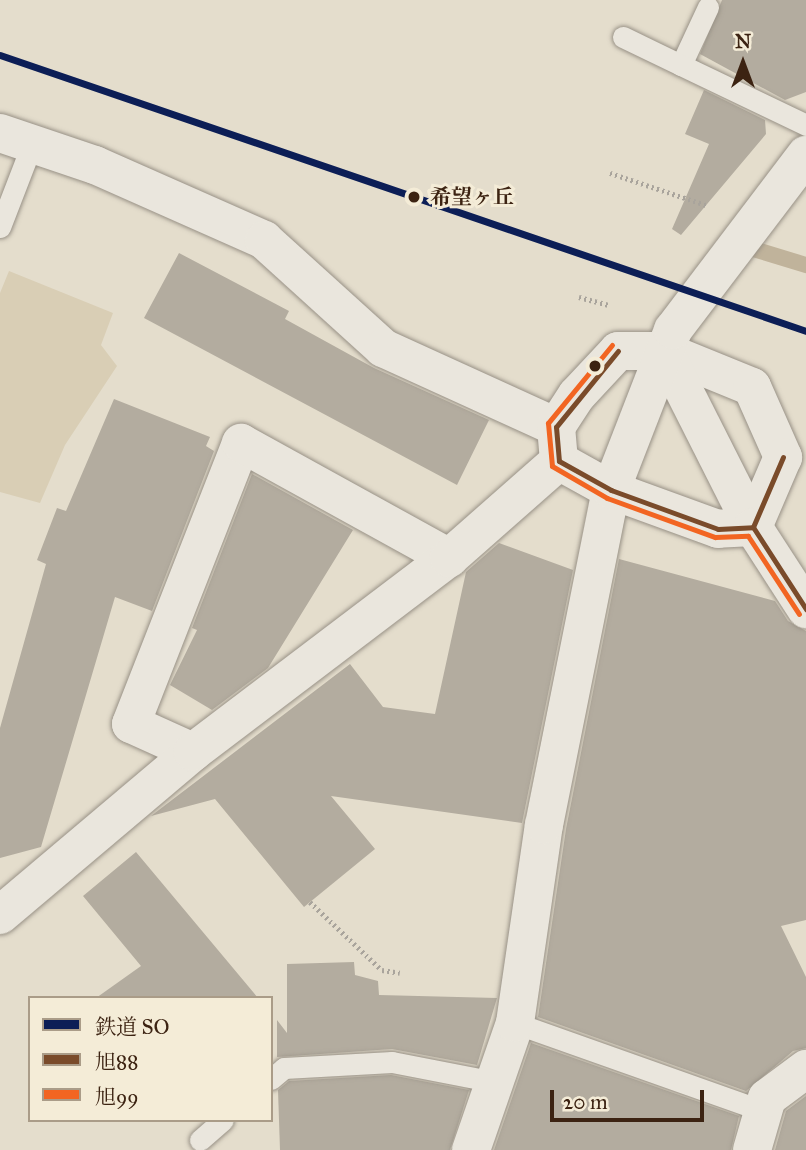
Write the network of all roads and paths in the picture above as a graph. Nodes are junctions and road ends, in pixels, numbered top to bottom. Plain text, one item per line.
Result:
1 (708, 7) dead end
2 (623, 37) dead end
3 (681, 65) junction
4 (806, 125) edge
5 (16, 139) edge
6 (806, 155) edge
7 (610, 173) dead end
8 (706, 218) dead end
9 (0, 227) edge
10 (664, 351) junction
11 (558, 444) junction
12 (611, 490) junction
13 (753, 527) junction
14 (449, 558) junction
15 (806, 609) edge
16 (193, 752) junction
17 (310, 902) dead end
18 (0, 915) edge
19 (400, 973) dead end
20 (515, 1023) junction
21 (806, 1069) edge
22 (273, 1077) edge
23 (495, 1082) junction
24 (763, 1111) junction
25 (221, 1122) edge
26 (200, 1139) dead end
27 (471, 1150) edge
28 (752, 1150) edge

1 - 3 lane
2 - 3 lane
3 - 4 lane
5 - 9 lane
5 - 11 street
6 - 10 street
7 - 8 path
10 - 11 street
10 - 12 street
10 - 13 street
10 - 13 street
11 - 12 street
11 - 14 street
12 - 13 street
12 - 20 street
13 - 15 street
14 - 16 street
14 - 16 street
16 - 18 street
17 - 19 path
20 - 23 street
20 - 24 lane
21 - 24 street
22 - 23 lane
23 - 27 street
24 - 28 street
25 - 26 lane

